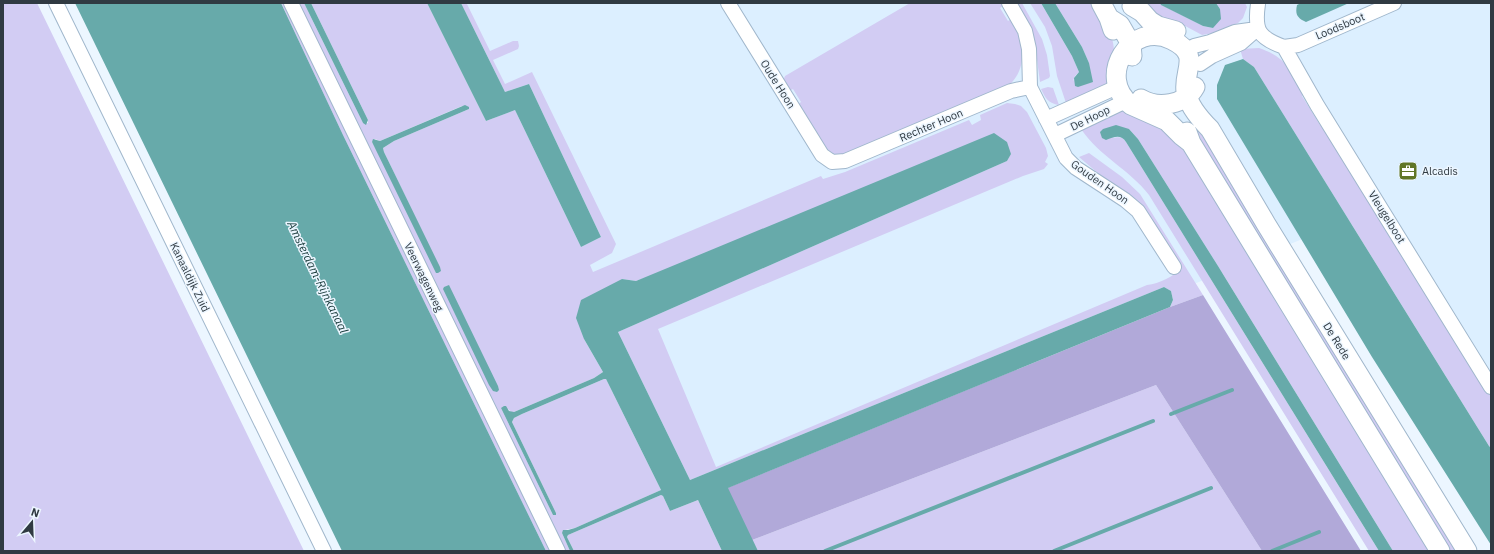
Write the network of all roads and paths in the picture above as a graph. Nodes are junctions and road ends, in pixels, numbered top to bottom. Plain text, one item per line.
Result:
1 (56, 3) edge
2 (291, 3) edge
3 (728, 3) edge
4 (1009, 3) edge
5 (1258, 3) edge
6 (1394, 3) edge
7 (1131, 4) edge
8 (1105, 10) edge
9 (1258, 29) junction
10 (1155, 31) junction
11 (1128, 47) junction
12 (1284, 47) junction
13 (1193, 53) junction
14 (1030, 87) junction
15 (1190, 93) junction
16 (1127, 95) junction
17 (1162, 111) junction
18 (1046, 119) junction
19 (1055, 135) junction
20 (832, 162) joint
21 (1174, 267) dead end
22 (1491, 386) edge
23 (324, 551) edge
24 (558, 551) edge
25 (1440, 551) edge
26 (1466, 551) edge

1 - 23 street, Kanaaldijk Zuid
2 - 24 street, Veerwagenweg
3 - 20 street, Oude Hoon
4 - 14 street
5 - 9 street
6 - 12 street, Loodsboot
7 - 10 main road
8 - 11 main road
9 - 12 street
9 - 13 street
10 - 11 main road
10 - 13 main road
11 - 16 main road
12 - 22 street, Vleugelboot
13 - 15 main road
14 - 18 street, Gouden Hoon
14 - 20 street, Rechter Hoon
15 - 17 main road
15 - 26 main road, De Rede
16 - 17 main road
16 - 18 street, De Hoop
16 - 19 street, De Hoop
17 - 25 main road, De Rede
18 - 19 street, Gouden Hoon
19 - 21 street, Gouden Hoon

